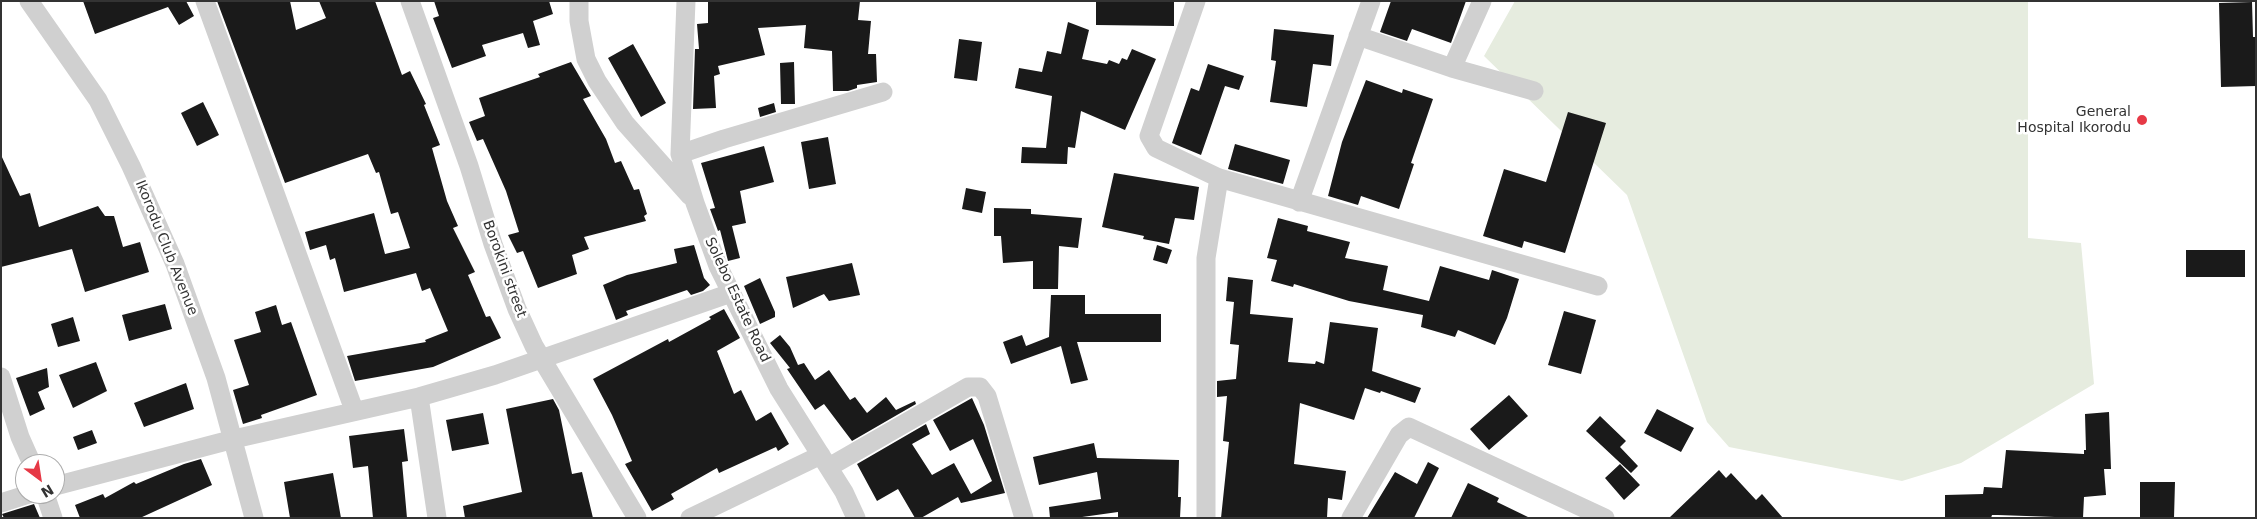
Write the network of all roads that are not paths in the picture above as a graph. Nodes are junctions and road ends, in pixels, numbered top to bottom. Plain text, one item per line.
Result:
1 (205, 1) edge
2 (410, 1) edge
3 (579, 1) edge
4 (686, 1) edge
5 (1196, 1) edge
6 (1371, 1) edge
7 (1482, 1) edge
8 (33, 2) edge
9 (1358, 36) junction
10 (1452, 68) junction
11 (1534, 91) dead end
12 (883, 92) dead end
13 (680, 154) junction
14 (1219, 178) junction
15 (1299, 202) junction
16 (695, 203) junction
17 (1598, 286) dead end
18 (731, 293) junction
19 (542, 359) junction
20 (1, 377) edge
21 (419, 397) junction
22 (354, 410) junction
23 (234, 439) junction
24 (28, 454) edge
25 (825, 461) junction
26 (65, 483) edge
27 (15, 498) edge
28 (1, 503) edge
29 (48, 504) edge
30 (53, 518) edge
31 (254, 518) edge
32 (437, 518) edge
33 (637, 518) edge
34 (690, 518) edge
35 (856, 518) edge
36 (1024, 518) edge
37 (1206, 518) edge
38 (1351, 518) edge
39 (1605, 518) edge

1 - 22 street
2 - 19 street, Borokini street
3 - 16 street
4 - 13 street, Solebo Estate Road
5 - 14 street
6 - 9 street
7 - 10 street
8 - 23 street, Ikorodu Club Avenue
9 - 10 street
9 - 15 street
10 - 11 street
12 - 13 street
13 - 16 street, Solebo Estate Road
14 - 15 street
14 - 37 street
15 - 17 street
16 - 18 street, Solebo Estate Road
18 - 19 street
18 - 25 street, Solebo Estate Road
19 - 21 street
19 - 33 street, Borokini street
20 - 24 street
21 - 22 street
21 - 32 street
22 - 23 street
23 - 26 street
23 - 31 street, Ikorodu Club Avenue
25 - 34 street
25 - 35 street, Solebo Estate Road
25 - 36 street
27 - 28 street
29 - 30 street
38 - 39 street

